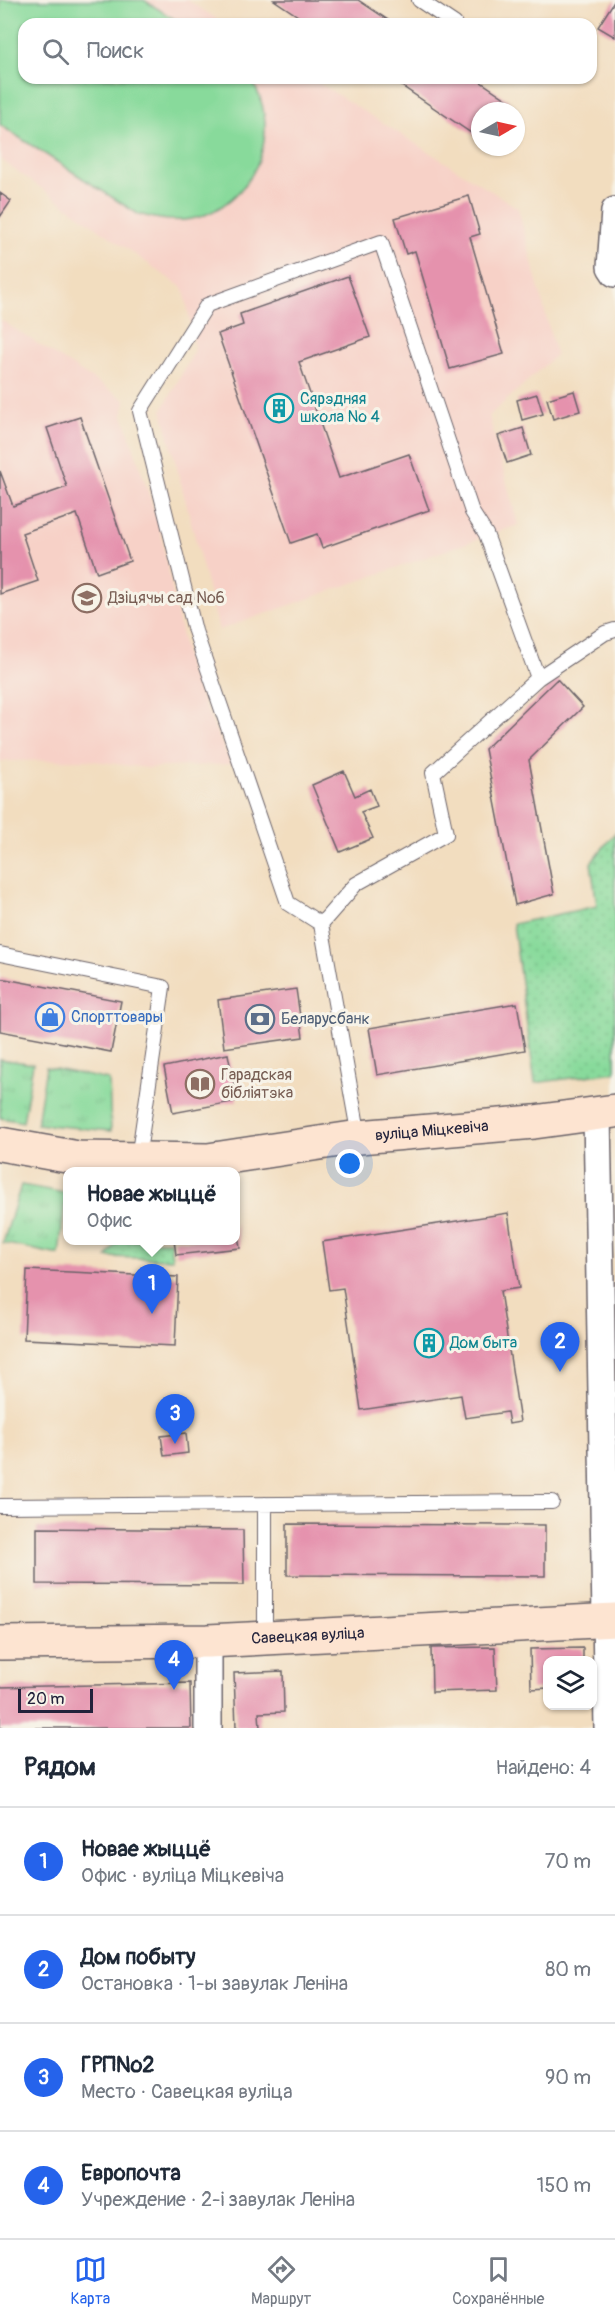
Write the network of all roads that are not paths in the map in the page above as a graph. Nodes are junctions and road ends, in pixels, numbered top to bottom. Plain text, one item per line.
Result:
1 (419, 0) edge
2 (446, 18) edge
3 (615, 211) edge
4 (615, 273) edge
5 (615, 630) edge
6 (538, 678) junction
7 (321, 924) junction
8 (0, 954) edge
9 (606, 1113) edge
10 (359, 1137) junction
11 (0, 1144) edge
12 (138, 1159) junction
13 (552, 1502) dead end
14 (265, 1504) junction
15 (0, 1506) edge
16 (610, 1620) edge
17 (265, 1638) junction
18 (208, 1641) junction
19 (0, 1643) edge
20 (208, 1728) edge
21 (608, 1728) edge

1 - 2 lane
3 - 4 street
5 - 6 lane
6 - 7 lane
6 - 7 lane
7 - 10 lane
8 - 12 lane
9 - 10 street, вуліца Міцкевіча
9 - 16 street
10 - 12 street, вуліца Міцкевіча
11 - 12 street, вуліца Міцкевіча
13 - 14 lane
14 - 15 lane
14 - 17 lane
16 - 17 street, Савецкая вуліца
16 - 21 street
17 - 18 street, Савецкая вуліца
18 - 19 street, Савецкая вуліца
18 - 20 street

